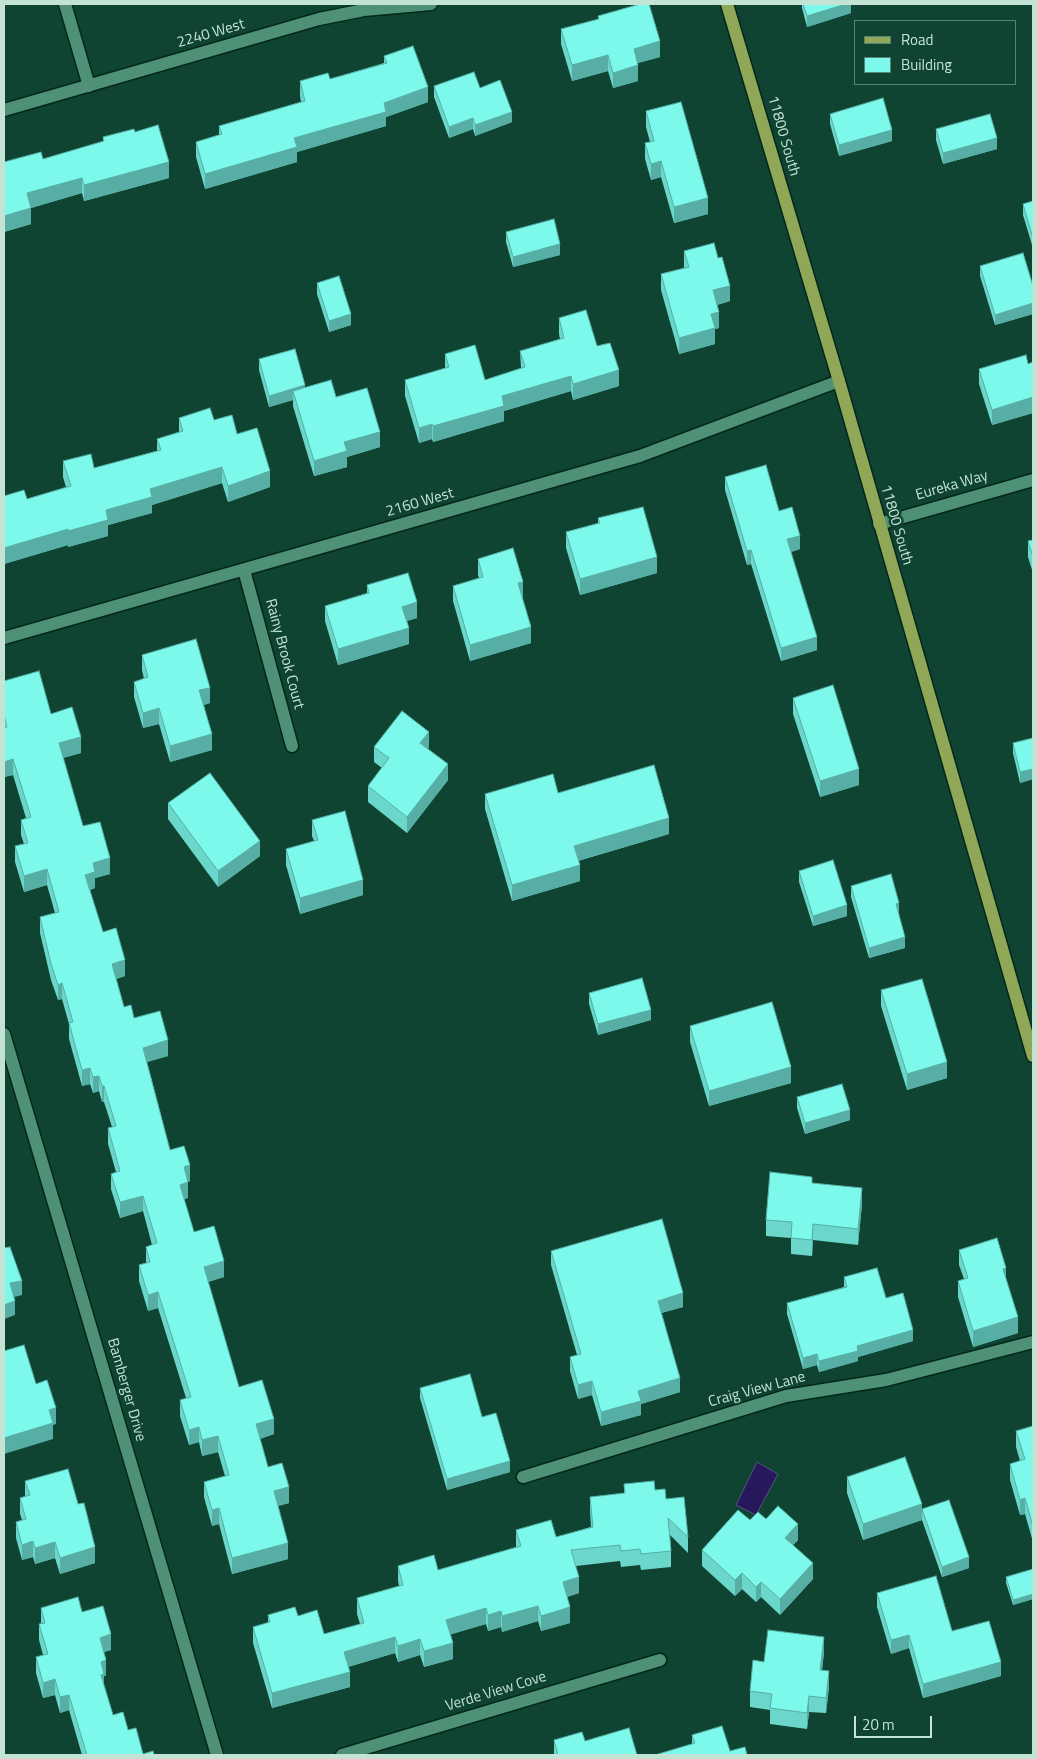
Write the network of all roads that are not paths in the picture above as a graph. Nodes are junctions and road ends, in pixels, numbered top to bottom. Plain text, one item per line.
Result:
1 (65, 4) edge
2 (431, 4) edge
3 (727, 4) edge
4 (89, 86) junction
5 (4, 110) edge
6 (839, 381) junction
7 (1033, 480) edge
8 (879, 524) junction
9 (244, 570) junction
10 (4, 638) edge
11 (292, 746) dead end
12 (4, 1034) edge
13 (1033, 1056) edge
14 (1033, 1342) edge
15 (522, 1477) dead end
16 (660, 1660) dead end
17 (217, 1755) edge
18 (342, 1755) edge

1 - 4 street
2 - 4 street, 2240 West
3 - 6 main road, 11800 South
4 - 5 street, 2240 West
6 - 8 main road, 11800 South
6 - 9 street, 2160 West
7 - 8 street, Eureka Way
8 - 13 main road, 11800 South
9 - 10 street, 2160 West
9 - 11 street, Rainy Brook Court
12 - 17 street, Bamberger Drive
14 - 15 street, Craig View Lane
16 - 18 street, Verde View Cove

